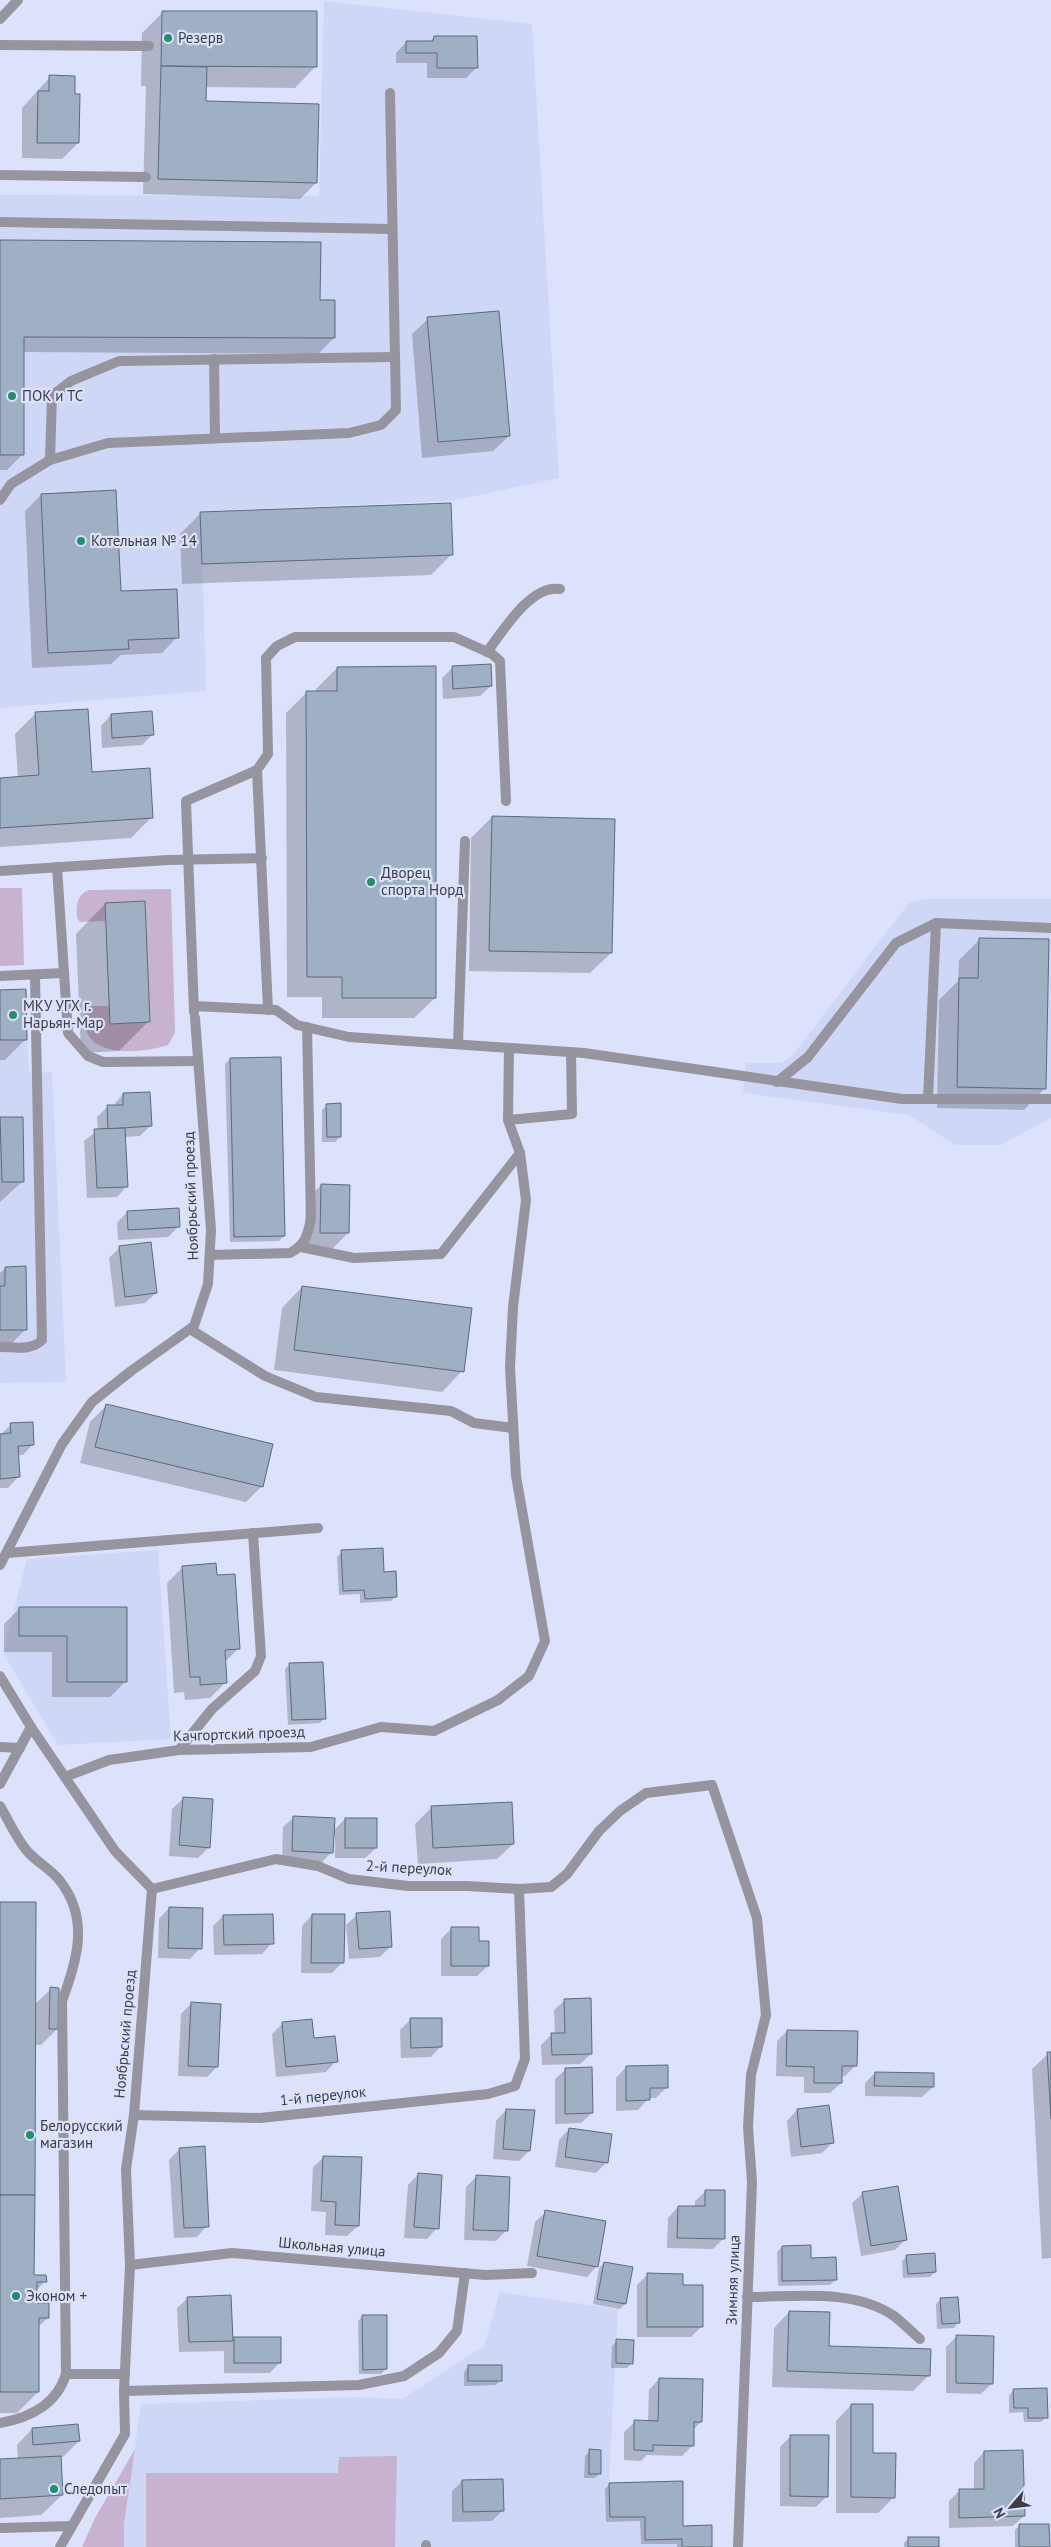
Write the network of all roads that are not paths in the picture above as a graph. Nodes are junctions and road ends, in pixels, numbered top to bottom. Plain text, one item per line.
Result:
1 (18, 0) edge
2 (0, 19) edge
3 (0, 45) edge
4 (150, 46) dead end
5 (390, 93) dead end
6 (0, 175) edge
7 (146, 176) dead end
8 (0, 222) edge
9 (392, 229) junction
10 (395, 357) junction
11 (214, 359) junction
12 (215, 438) junction
13 (50, 460) junction
14 (0, 500) edge
15 (560, 589) dead end
16 (487, 652) junction
17 (257, 770) junction
18 (506, 801) dead end
19 (465, 841) dead end
20 (262, 858) junction
21 (188, 860) junction
22 (57, 867) junction
23 (0, 871) edge
24 (936, 923) junction
25 (1051, 928) edge
26 (64, 974) junction
27 (35, 975) junction
28 (0, 976) edge
29 (194, 1006) junction
30 (268, 1010) junction
31 (307, 1027) junction
32 (458, 1044) junction
33 (509, 1048) junction
34 (571, 1052) junction
35 (198, 1061) junction
36 (777, 1082) junction
37 (928, 1099) junction
38 (1051, 1100) edge
39 (508, 1120) junction
40 (520, 1153) junction
41 (301, 1247) junction
42 (210, 1255) junction
43 (190, 1329) junction
44 (0, 1347) edge
45 (513, 1428) junction
46 (318, 1528) dead end
47 (253, 1533) junction
48 (7, 1553) junction
49 (0, 1565) edge
50 (0, 1676) edge
51 (31, 1728) junction
52 (0, 1747) edge
53 (20, 1748) junction
54 (178, 1750) junction
55 (65, 1777) junction
56 (0, 1784) edge
57 (0, 1806) edge
58 (551, 1887) joint
59 (152, 1889) junction
60 (519, 1889) junction
61 (134, 2115) junction
62 (130, 2265) junction
63 (464, 2273) junction
64 (532, 2273) dead end
65 (747, 2298) junction
66 (920, 2339) dead end
67 (66, 2374) junction
68 (125, 2374) junction
69 (124, 2391) junction
70 (0, 2423) edge
71 (72, 2526) junction
72 (0, 2528) edge
73 (60, 2547) edge
74 (738, 2547) edge

1 - 2 street
3 - 4 street
5 - 9 street
6 - 7 street
8 - 9 street
9 - 10 street
10 - 11 street
10 - 12 street
11 - 12 street
11 - 13 street
12 - 13 street
13 - 14 street
15 - 16 street
16 - 17 street
16 - 18 street
17 - 20 street
17 - 21 street, Ноябрьский проезд
19 - 32 street
20 - 21 street
20 - 30 street
21 - 22 street
21 - 29 street, Ноябрьский проезд
22 - 23 street
22 - 26 street
24 - 25 street
24 - 36 street
24 - 37 street
26 - 27 street
26 - 35 street
27 - 28 street
27 - 44 street
29 - 30 street
29 - 35 street, Ноябрьский проезд
30 - 31 street
31 - 32 street
31 - 41 street
32 - 33 street
33 - 34 street
33 - 39 street
34 - 36 street
34 - 39 street
35 - 42 street, Ноябрьский проезд
36 - 37 street
37 - 38 street
39 - 40 street, Качгортский проезд
40 - 41 street
40 - 45 street, Качгортский проезд
41 - 42 street
42 - 43 street, Ноябрьский проезд
43 - 45 street
43 - 48 street, Ноябрьский проезд
45 - 54 street, Качгортский проезд
46 - 47 street
47 - 48 street
47 - 54 street
48 - 49 street, Ноябрьский проезд
50 - 51 street
51 - 53 street
51 - 55 street
52 - 53 street
53 - 56 street
54 - 55 street, Качгортский проезд
55 - 59 street
57 - 67 street
58 - 60 street, 2-й переулок
58 - 65 street, Зимняя улица
59 - 60 street, 2-й переулок
59 - 61 street, Ноябрьский проезд
60 - 61 street, 1-й переулок
61 - 62 street, Ноябрьский проезд
62 - 63 street, Школьная улица
62 - 68 street, Ноябрьский проезд
63 - 64 street, Школьная улица
63 - 69 street
65 - 66 street
65 - 74 street, Зимняя улица
67 - 68 street
67 - 70 street
68 - 69 street, Ноябрьский проезд
69 - 71 street, Ноябрьский проезд
71 - 72 street
71 - 73 street, Ноябрьский проезд

